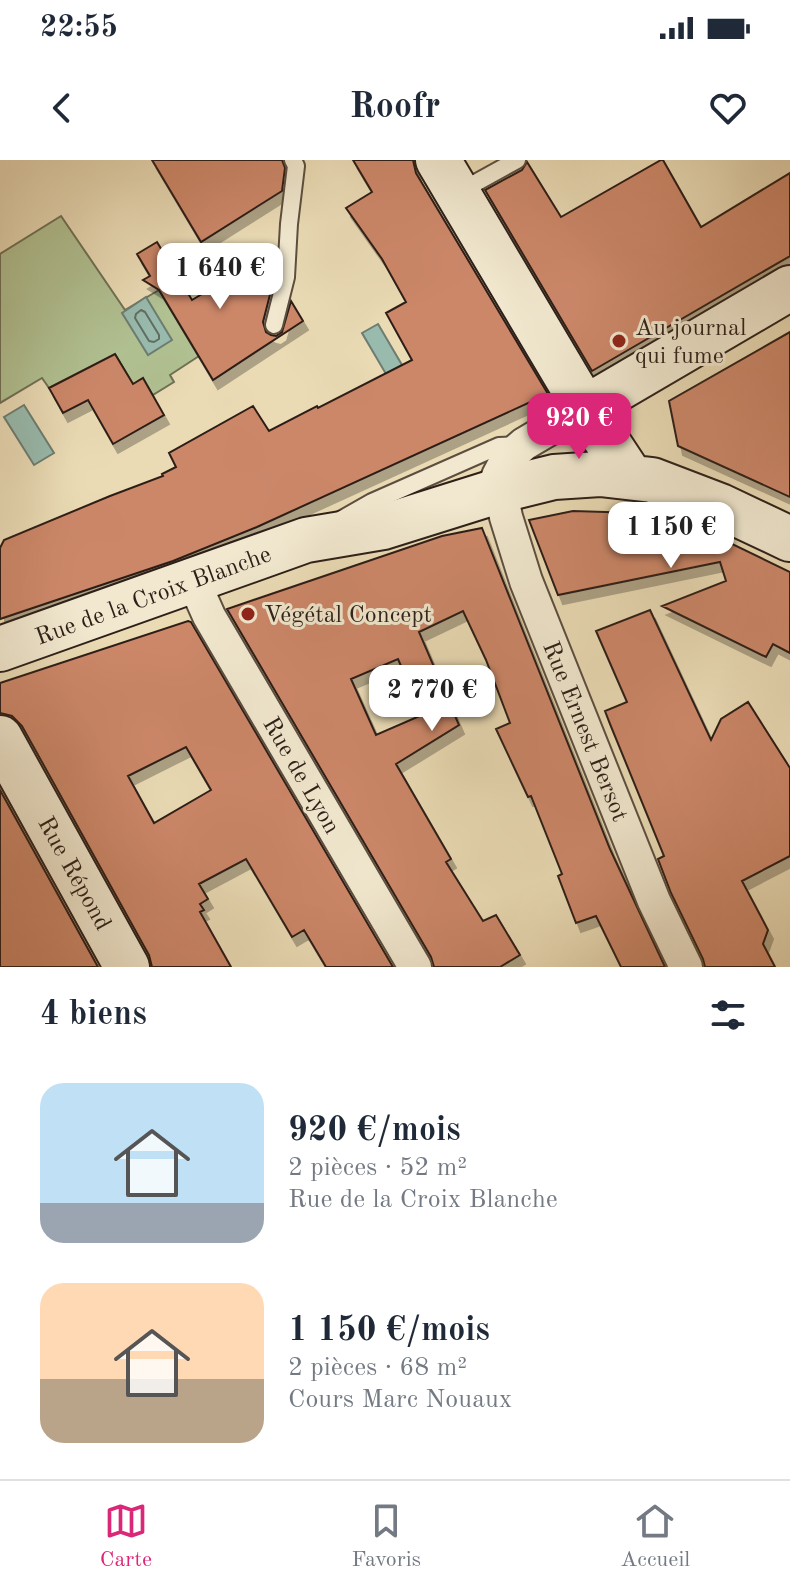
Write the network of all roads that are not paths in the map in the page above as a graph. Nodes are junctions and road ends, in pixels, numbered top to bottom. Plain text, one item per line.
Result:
1 (293, 160) edge
2 (517, 160) edge
3 (448, 176) edge
4 (790, 288) edge
5 (274, 325) dead end
6 (585, 408) junction
7 (524, 444) junction
8 (650, 481) junction
9 (501, 490) junction
10 (790, 539) edge
11 (306, 540) junction
12 (193, 580) junction
13 (0, 649) edge
14 (0, 738) edge
15 (127, 967) edge
16 (415, 967) edge
17 (686, 967) edge

1 - 5 lane
2 - 3 lane
3 - 6 street
4 - 6 street
6 - 7 street, Rue de la Croix Blanche
6 - 8 street
7 - 9 street
7 - 11 lane, Rue de la Croix Blanche
8 - 9 street, Rue de la Croix Blanche
8 - 10 street, Rue de la Croix Blanche
9 - 11 street, Rue de la Croix Blanche
9 - 17 street, Rue Ernest Bersot
11 - 12 street, Rue de la Croix Blanche
12 - 13 street, Rue de la Croix Blanche
12 - 16 street, Rue de Lyon
14 - 15 street, Rue Répond

